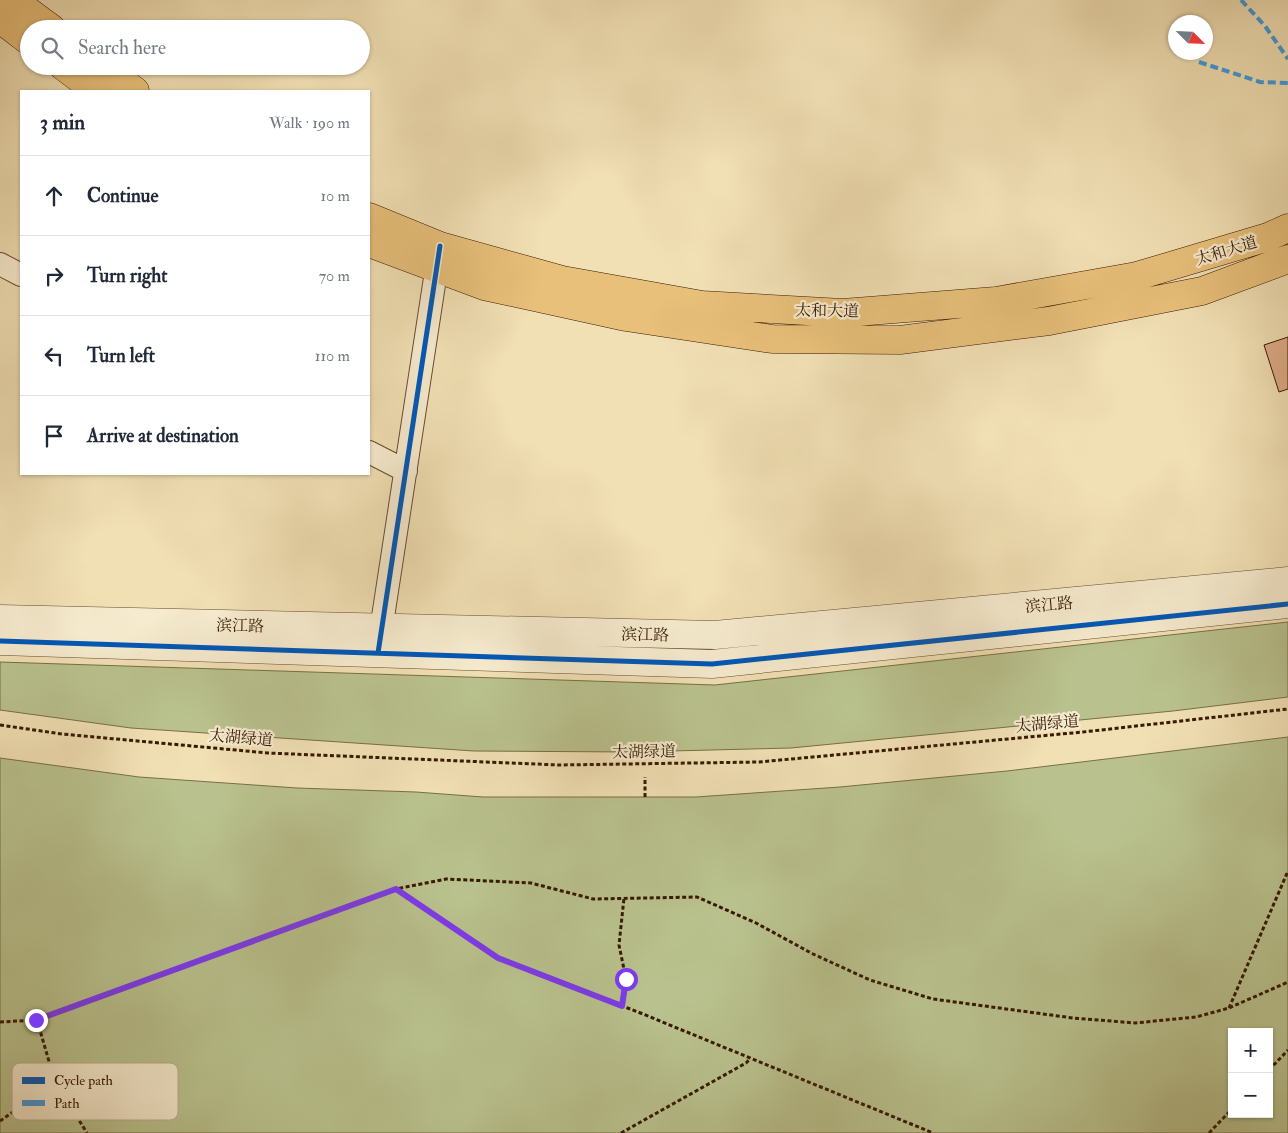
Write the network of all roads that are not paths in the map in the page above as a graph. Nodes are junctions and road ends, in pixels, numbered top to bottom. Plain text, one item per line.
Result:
1 (13, 0) edge
2 (0, 19) edge
3 (40, 20) edge
4 (20, 34) edge
5 (75, 75) edge
6 (114, 75) edge
7 (95, 90) edge
8 (134, 90) edge
9 (370, 218) edge
10 (1288, 228) edge
11 (370, 243) edge
12 (439, 258) junction
13 (1288, 259) edge
14 (0, 264) edge
15 (20, 274) edge
16 (370, 453) edge
17 (406, 471) junction
18 (1288, 581) edge
19 (1288, 604) edge
20 (0, 619) edge
21 (0, 641) edge
22 (380, 641) junction

1 - 3 main road
2 - 4 main road
5 - 7 main road
6 - 8 main road
9 - 12 main road, 太和大道
10 - 12 main road, 太和大道
11 - 12 main road, 太和大道
12 - 13 main road, 太和大道
12 - 17 street
14 - 15 street
16 - 17 street
17 - 22 street
18 - 22 street, 滨江路
19 - 22 street
20 - 22 street, 滨江路
21 - 22 street

